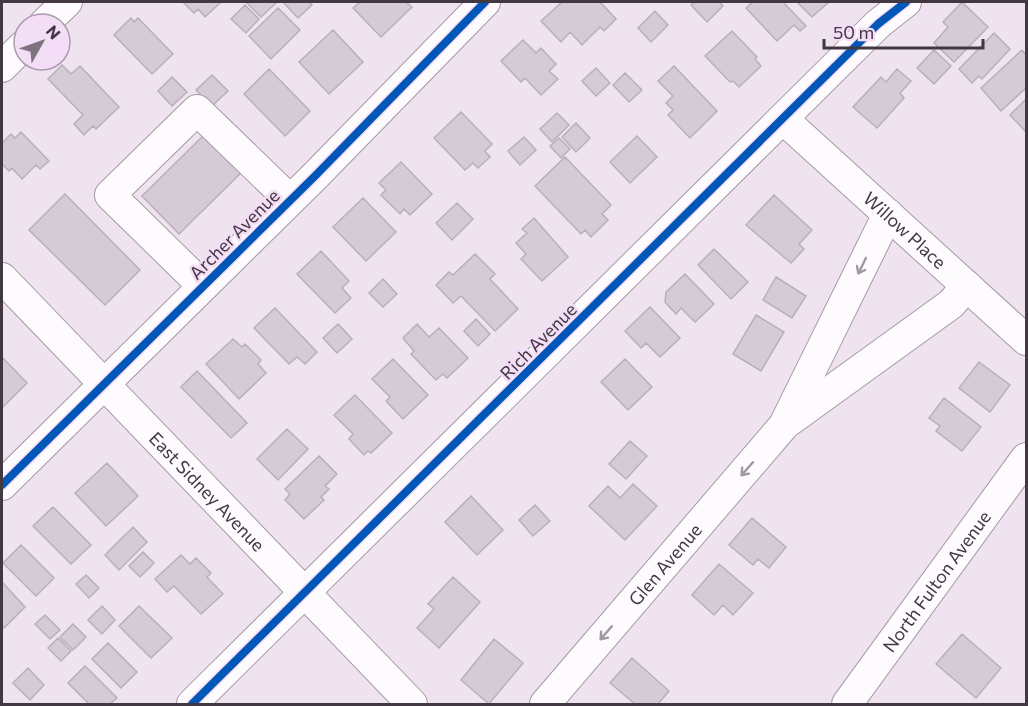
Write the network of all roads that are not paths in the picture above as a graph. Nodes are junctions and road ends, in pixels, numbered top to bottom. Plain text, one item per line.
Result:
1 (485, 2) edge
2 (906, 2) edge
3 (783, 119) junction
4 (290, 200) junction
5 (888, 214) junction
6 (2, 278) edge
7 (203, 286) junction
8 (967, 286) junction
9 (1026, 340) edge
10 (103, 384) junction
11 (785, 424) junction
12 (1026, 458) edge
13 (2, 485) edge
14 (304, 594) junction
15 (192, 705) edge
16 (412, 705) edge
17 (545, 705) edge
18 (847, 705) edge

1 - 4 street, Archer Avenue
2 - 3 street, Rich Avenue
3 - 5 street, Willow Place
3 - 14 street, Rich Avenue
4 - 7 street, Archer Avenue
4 - 7 street
5 - 8 street, Willow Place
5 -> 11 street, Glen Avenue
6 - 10 street, East Sidney Avenue
7 - 10 street, Archer Avenue
8 - 9 street, Willow Place
8 - 11 street, Glen Avenue
10 - 13 street, Archer Avenue
10 - 14 street, East Sidney Avenue
11 -> 17 street, Glen Avenue
12 - 18 street, North Fulton Avenue
14 - 15 street, Rich Avenue
14 - 16 street, East Sidney Avenue

